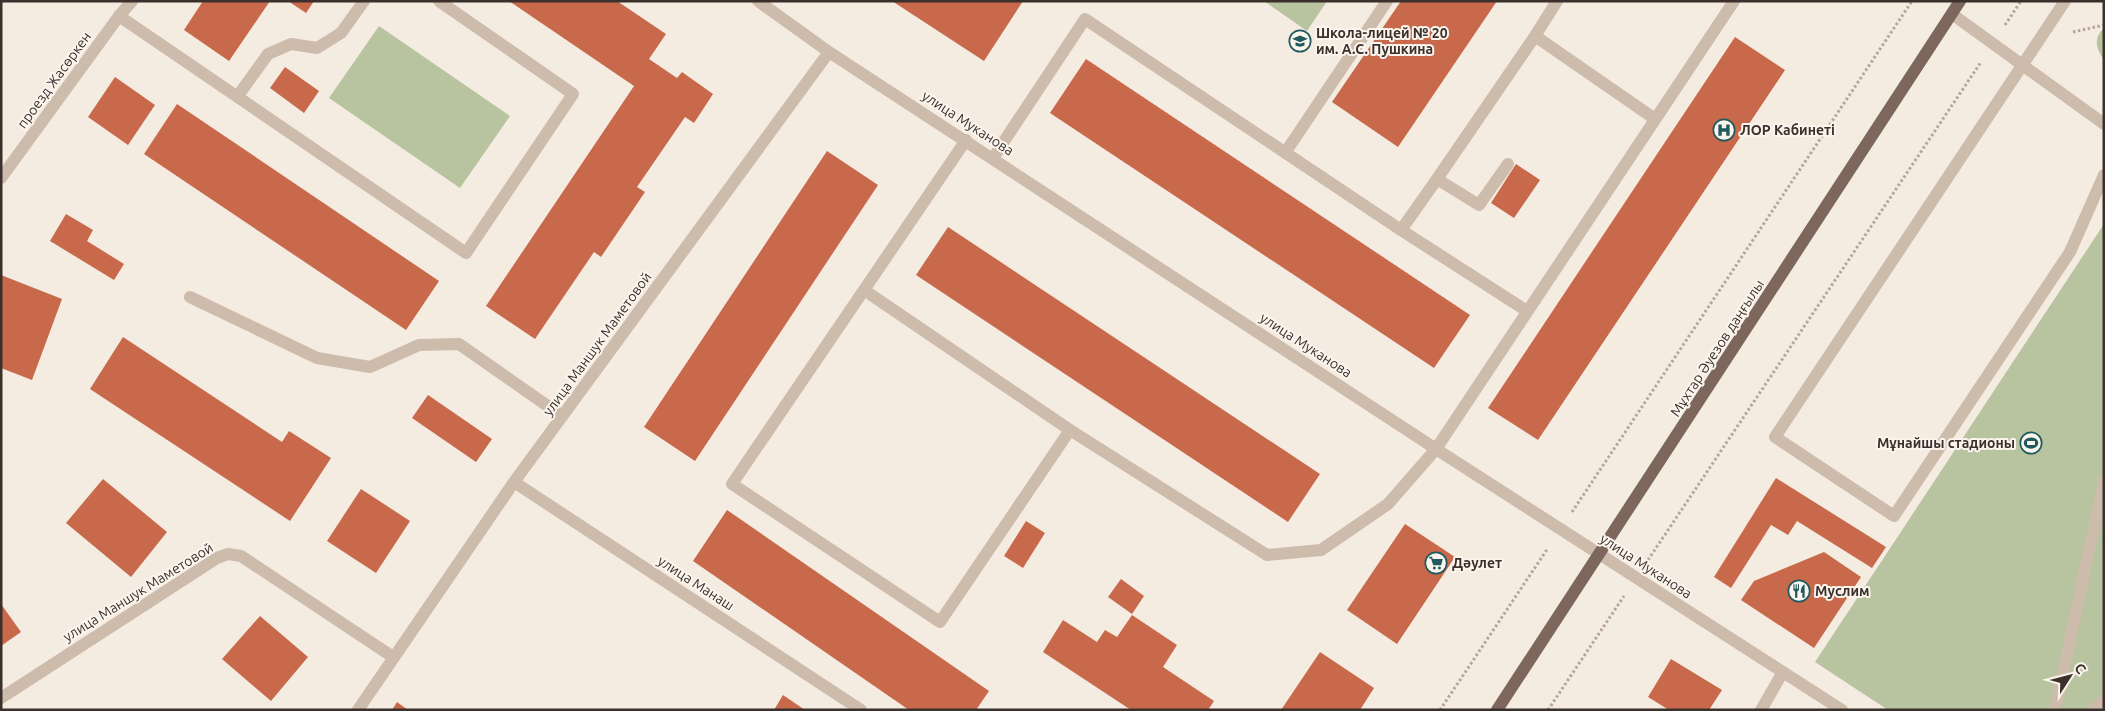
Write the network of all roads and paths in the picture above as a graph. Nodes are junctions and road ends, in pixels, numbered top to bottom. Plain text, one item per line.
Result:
1 (132, 1) edge
2 (364, 1) edge
3 (439, 1) edge
4 (758, 1) edge
5 (1387, 1) edge
6 (1557, 1) edge
7 (1734, 1) edge
8 (1912, 1) edge
9 (1960, 1) edge
10 (2021, 1) edge
11 (2065, 1) edge
12 (1952, 14) junction
13 (119, 16) junction
14 (1535, 36) junction
15 (1994, 43) junction
16 (829, 52) junction
17 (2024, 64) junction
18 (237, 96) junction
19 (1655, 119) junction
20 (2104, 124) edge
21 (966, 140) junction
22 (1285, 153) junction
23 (993, 158) junction
24 (1508, 164) dead end
25 (2104, 175) edge
26 (1, 178) edge
27 (1436, 179) junction
28 (1401, 230) junction
29 (864, 290) junction
30 (190, 297) dead end
31 (1527, 312) junction
32 (562, 416) junction
33 (1070, 430) junction
34 (1436, 449) junction
35 (514, 482) junction
36 (2104, 482) edge
37 (1561, 529) junction
38 (1600, 554) junction
39 (1636, 578) junction
40 (393, 657) junction
41 (1783, 672) junction
42 (1, 698) edge
43 (2104, 700) edge
44 (358, 710) edge
45 (861, 710) edge
46 (1440, 710) edge
47 (1497, 710) edge
48 (1548, 710) edge
49 (1762, 710) edge
50 (1842, 710) edge
51 (2055, 710) edge
52 (2094, 710) edge

1 - 13 street, проезд Жасөркен
2 - 18 street
3 - 18 street
4 - 16 street, улица Муканова
5 - 22 street
6 - 14 street
7 - 19 street
8 - 37 path
9 - 12 main road, Мұхтар Әуезов даңғылы
10 - 15 path
11 - 17 street
12 - 15 street
12 - 38 main road, Мұхтар Әуезов даңғылы
13 - 18 street
13 - 26 street, проезд Жасөркен
14 - 19 street
14 - 27 street
15 - 17 street
15 - 39 path
16 - 21 street, улица Муканова
16 - 32 street, улица Маншук Маметовой
17 - 20 street
17 - 25 street
19 - 31 street
21 - 23 street, улица Муканова
21 - 29 street
22 - 23 street
22 - 28 street
23 - 34 street, улица Муканова
24 - 27 street
27 - 28 street
28 - 31 street
29 - 33 street
29 - 33 street
30 - 32 street
31 - 34 street
32 - 35 street, улица Маншук Маметовой
33 - 34 street
34 - 37 street, улица Муканова
35 - 40 street, улица Маншук Маметовой
35 - 45 street, улица Манаш
36 - 51 street
37 - 38 street, улица Муканова
37 - 46 path
38 - 39 street, улица Муканова
38 - 47 main road, Мұхтар Әуезов даңғылы
39 - 41 street, улица Муканова
39 - 48 path
40 - 42 street, улица Маншук Маметовой
40 - 44 street, улица Маншук Маметовой
41 - 49 street
41 - 50 street, улица Муканова
43 - 52 street

